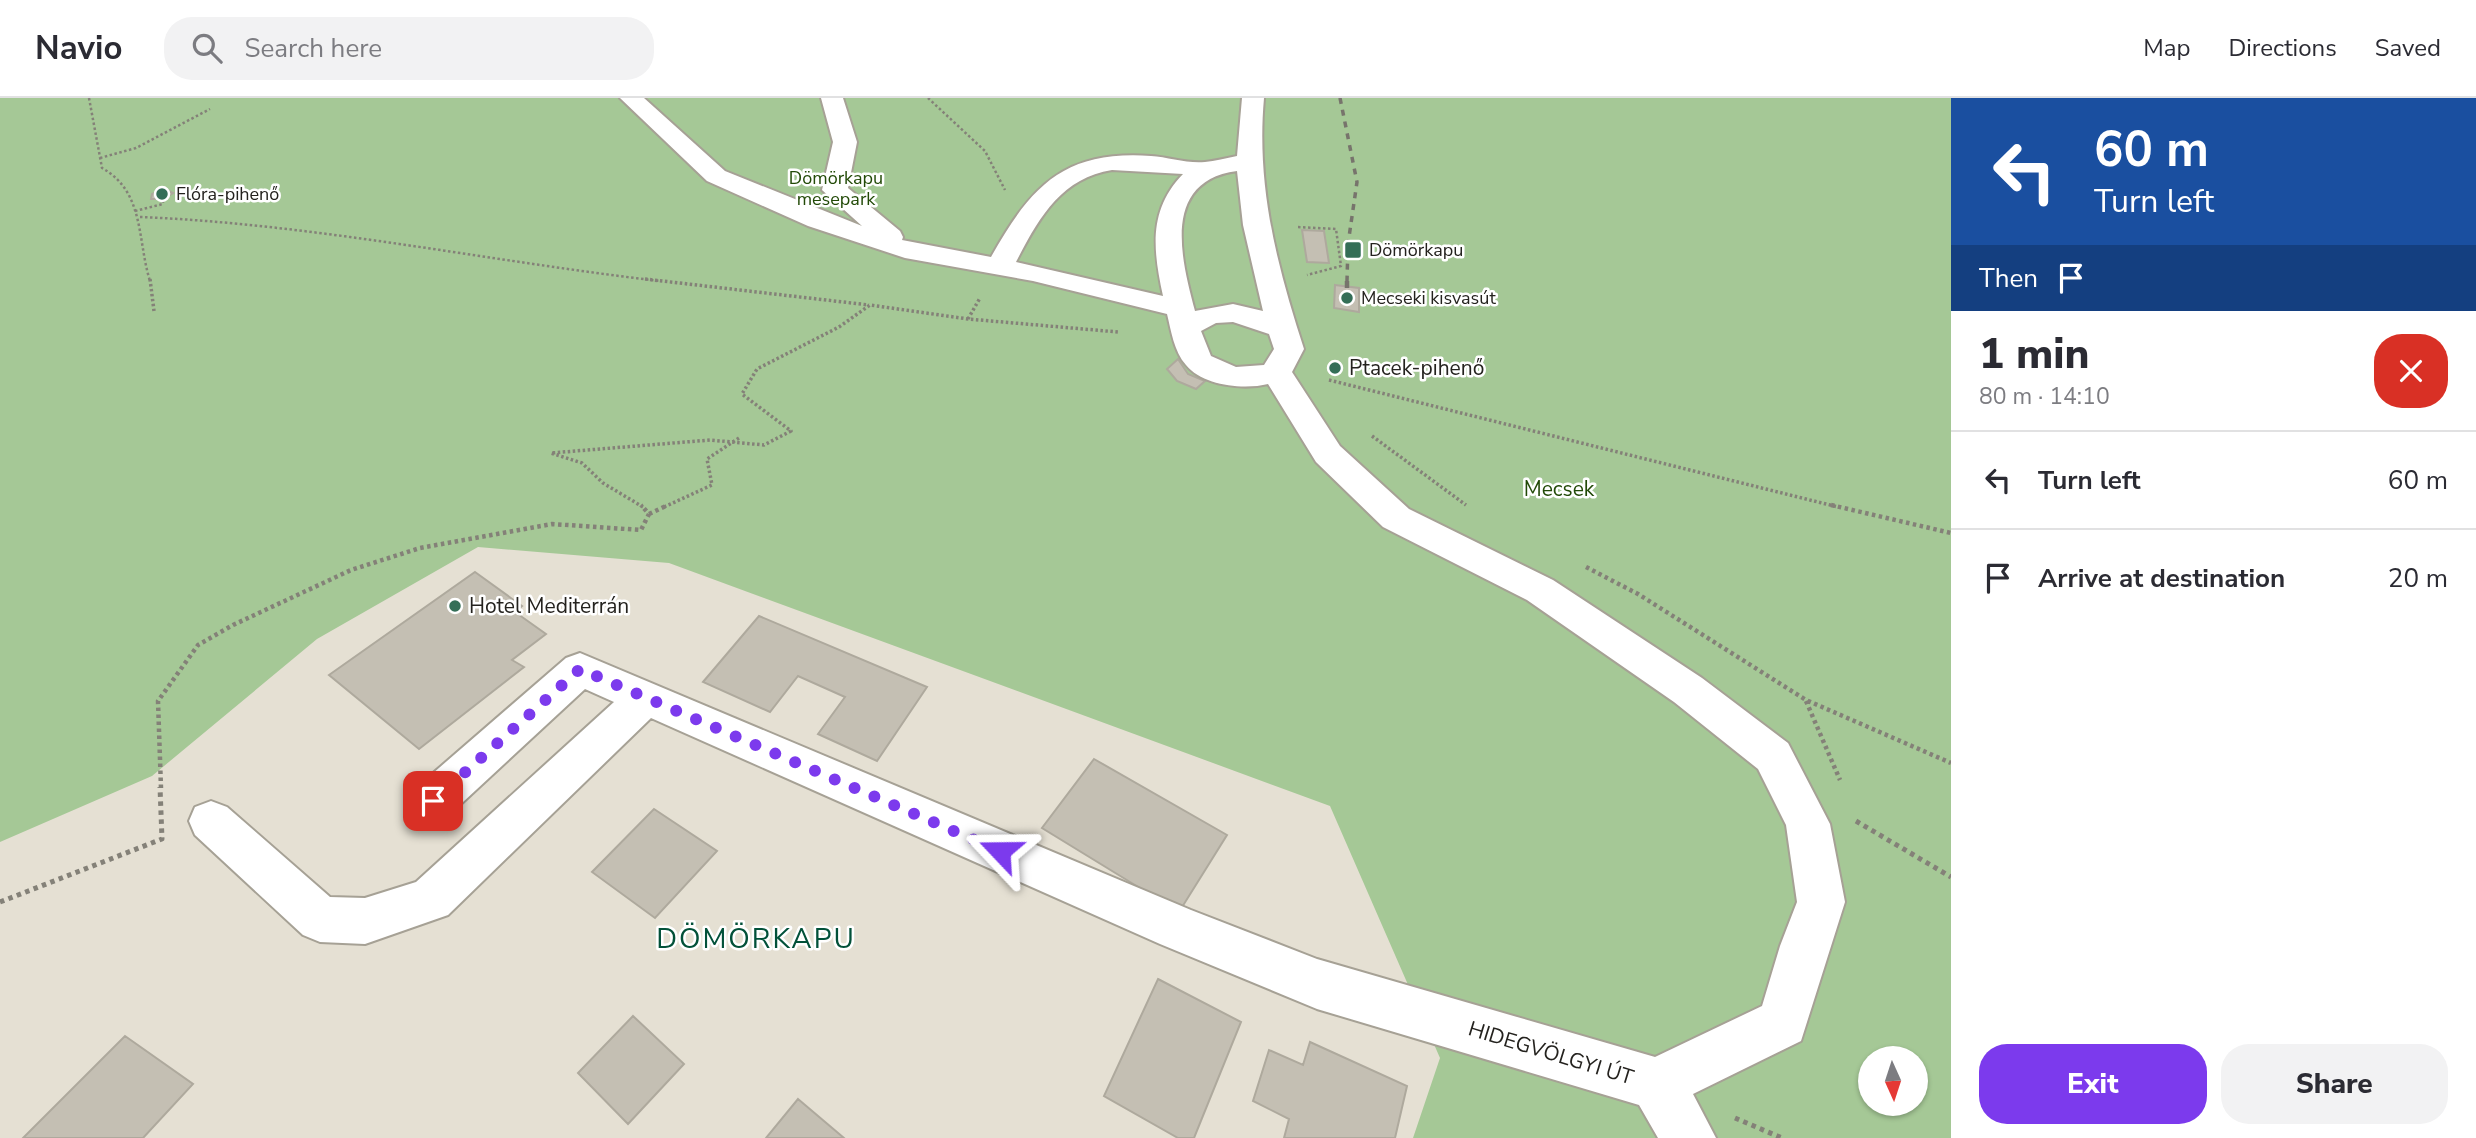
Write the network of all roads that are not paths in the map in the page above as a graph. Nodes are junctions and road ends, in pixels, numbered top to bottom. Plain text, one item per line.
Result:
1 (631, 98) edge
2 (832, 98) edge
3 (1253, 98) edge
4 (1247, 162) junction
5 (1205, 170) junction
6 (905, 250) junction
7 (999, 267) junction
8 (1183, 319) junction
9 (1282, 329) junction
10 (1276, 372) junction
11 (646, 698) junction
12 (433, 801) dead end
13 (211, 821) dead end
14 (1657, 1084) junction
15 (1689, 1138) edge

1 - 6 street
2 - 6 street
3 - 4 street
4 - 5 street
4 - 9 street
5 - 7 street
5 - 8 street
6 - 7 street
7 - 8 street
8 - 9 street
8 - 10 street
9 - 10 street
10 - 14 street, HIDEGVÖLGYI ÚT
11 - 12 street, HIDEGVÖLGYI ÚT
11 - 13 street
11 - 14 street, HIDEGVÖLGYI ÚT
14 - 15 street

